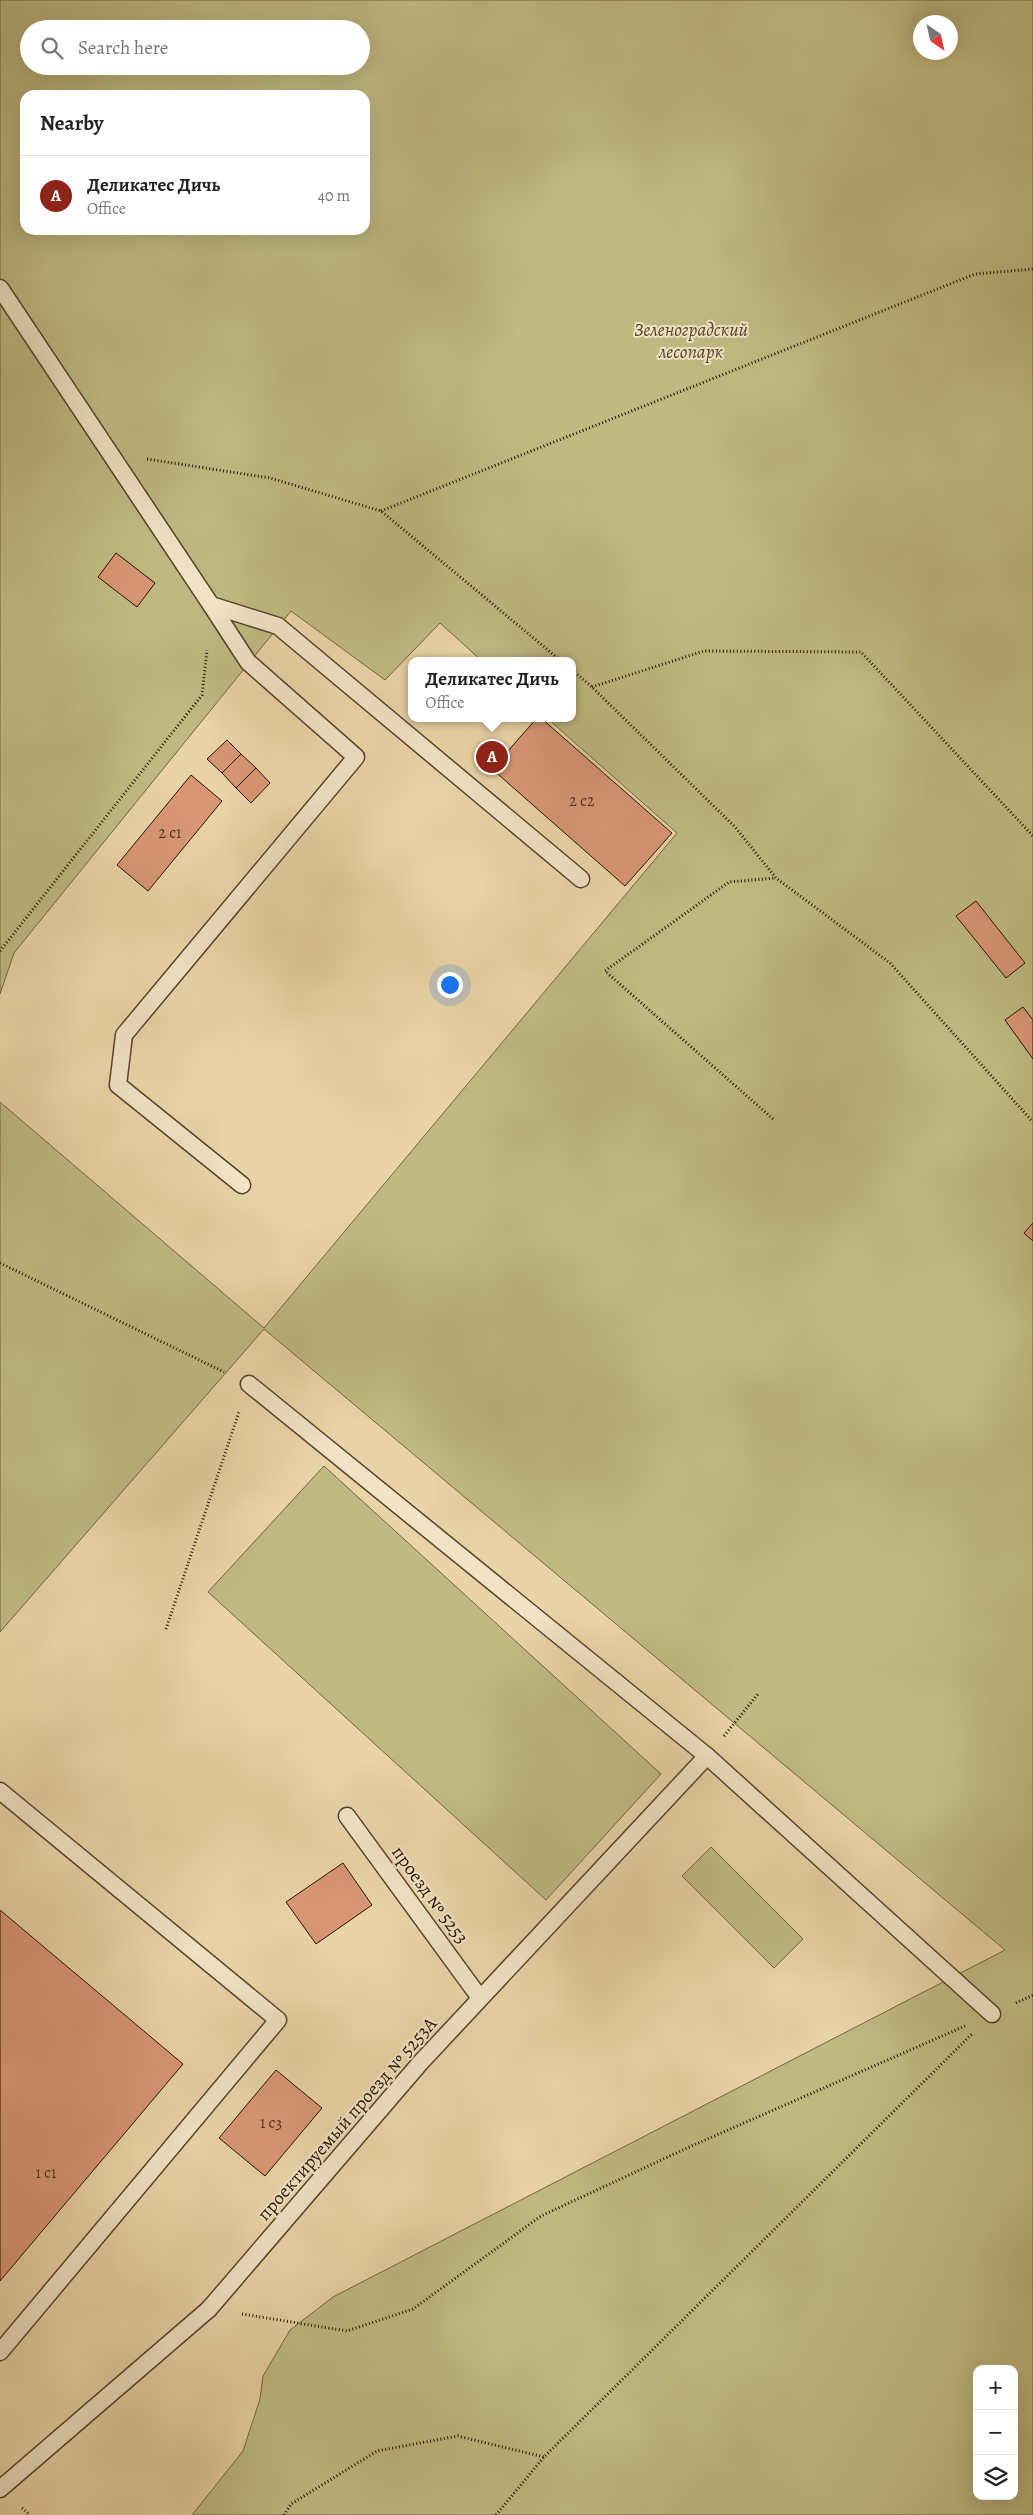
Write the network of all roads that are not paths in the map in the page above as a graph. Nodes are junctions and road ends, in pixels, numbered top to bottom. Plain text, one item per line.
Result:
1 (0, 288) edge
2 (212, 605) junction
3 (581, 879) dead end
4 (242, 1185) dead end
5 (249, 1384) road end
6 (707, 1756) junction
7 (0, 1792) edge
8 (347, 1816) dead end
9 (480, 1998) junction
10 (992, 2014) road end
11 (0, 2352) edge
12 (0, 2489) edge

1 - 2 lane
2 - 3 lane
2 - 4 lane
5 - 6 lane
6 - 9 lane, проектируемый проезд № 5253А
6 - 10 lane
7 - 11 lane
8 - 9 lane, проезд № 5253
9 - 12 lane, проектируемый проезд № 5253А

